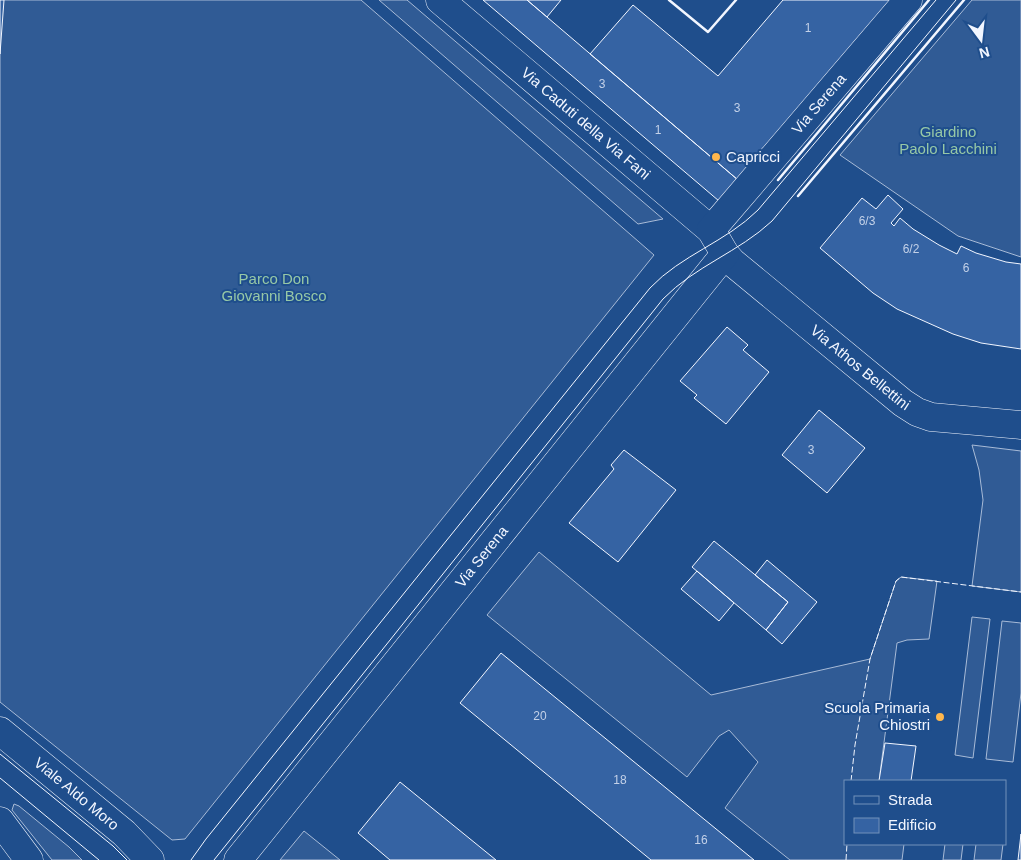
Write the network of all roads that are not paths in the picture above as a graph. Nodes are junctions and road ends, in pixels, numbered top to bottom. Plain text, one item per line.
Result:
1 (440, 0) edge
2 (908, 0) edge
3 (710, 230) junction
4 (725, 254) junction
5 (1021, 425) edge
6 (0, 731) edge
7 (0, 821) edge
8 (30, 860) edge
9 (150, 860) edge
10 (238, 860) edge

1 - 3 street, Via Caduti della Via Fani
2 - 3 street, Via Serena
3 - 4 street, Via Caduti della Via Fani
4 - 5 street, Via Athos Bellettini
4 - 10 street, Via Serena
6 - 9 street, Viale Aldo Moro
7 - 8 street

